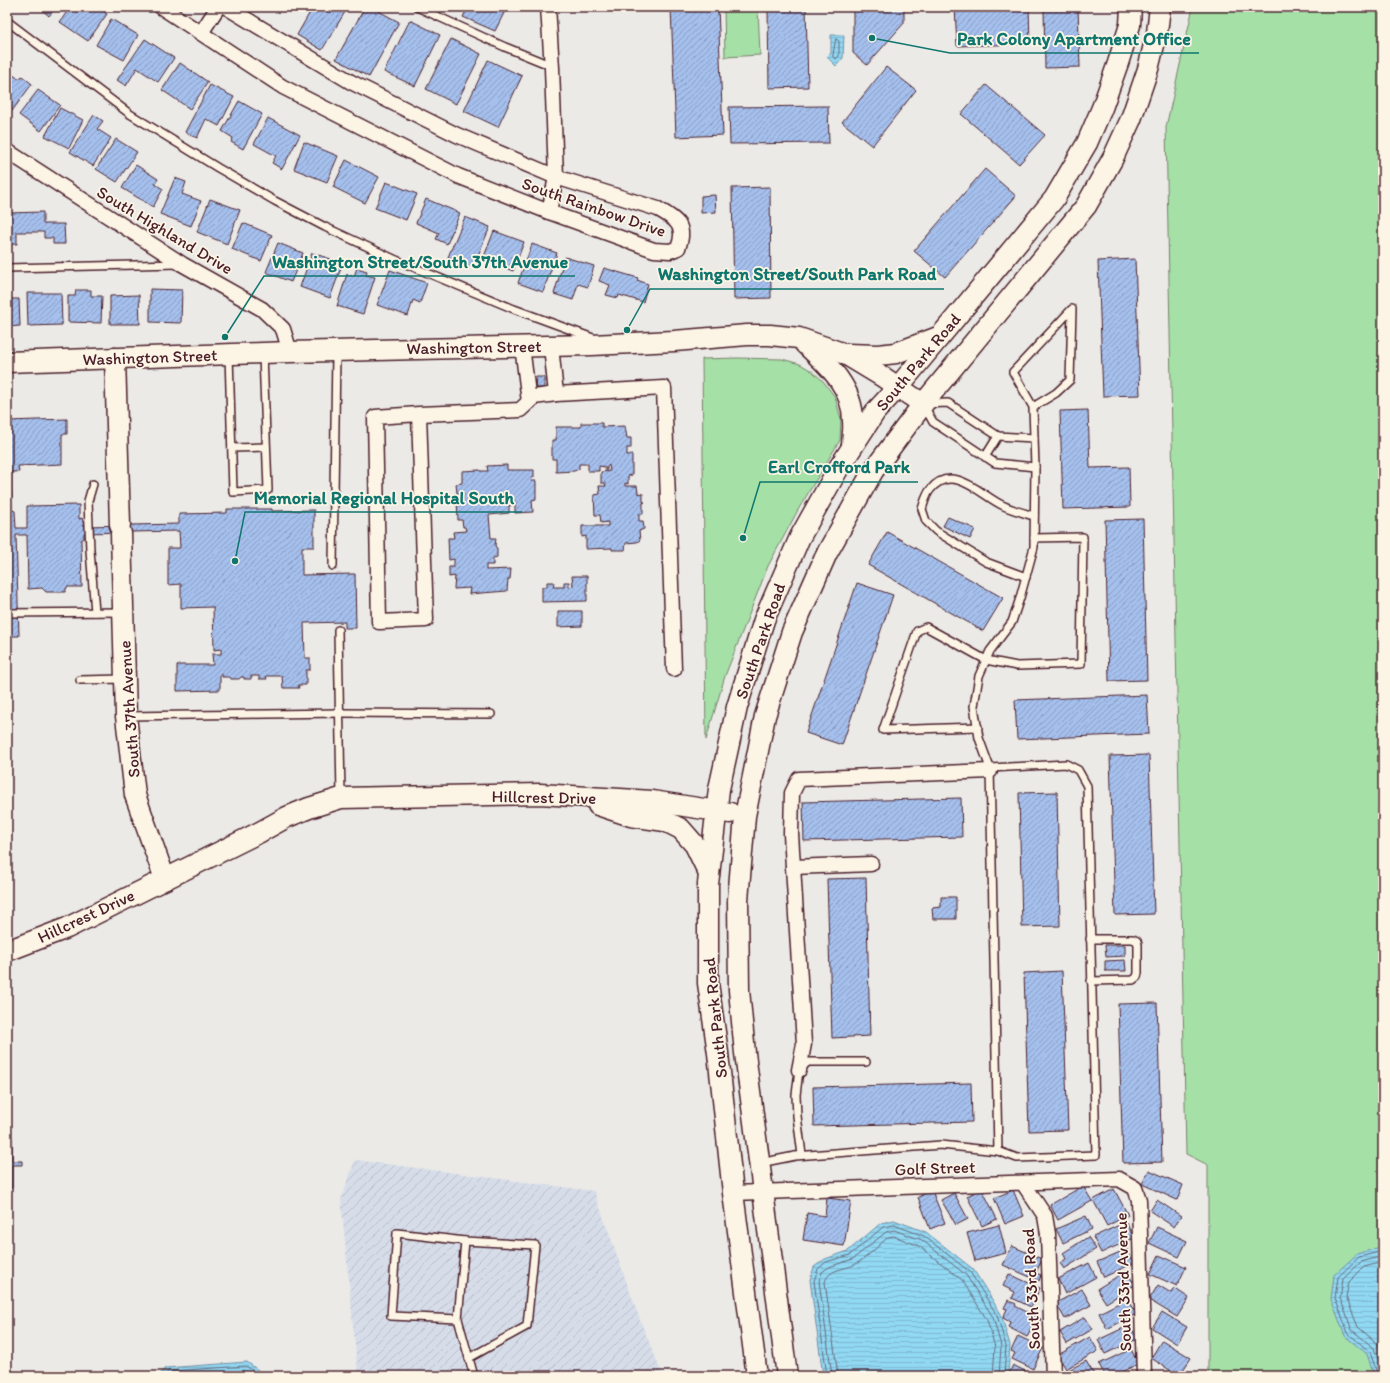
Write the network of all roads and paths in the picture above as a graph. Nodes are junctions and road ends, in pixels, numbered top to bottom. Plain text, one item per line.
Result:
1 (161, 7) edge
2 (218, 7) edge
3 (226, 7) edge
4 (417, 7) edge
5 (548, 7) edge
6 (1131, 7) edge
7 (1160, 7) edge
8 (7, 21) edge
9 (201, 33) junction
10 (552, 66) junction
11 (9, 156) edge
12 (556, 177) junction
13 (549, 212) junction
14 (182, 264) junction
15 (7, 268) edge
16 (940, 336) junction
17 (799, 338) junction
18 (609, 344) junction
19 (522, 346) junction
20 (551, 346) junction
21 (336, 350) junction
22 (290, 352) junction
23 (262, 353) junction
24 (229, 354) junction
25 (844, 354) junction
26 (115, 358) junction
27 (7, 362) edge
28 (899, 386) junction
29 (556, 394) junction
30 (529, 402) junction
31 (923, 404) junction
32 (1033, 407) junction
33 (419, 414) junction
34 (998, 436) junction
35 (1034, 438) junction
36 (266, 447) junction
37 (232, 448) junction
38 (852, 449) junction
39 (985, 457) junction
40 (1035, 467) junction
41 (93, 484) dead end
42 (1034, 516) junction
43 (1034, 538) junction
44 (333, 566) dead end
45 (1026, 577) junction
46 (95, 612) junction
47 (123, 612) junction
48 (7, 613) edge
49 (338, 630) dead end
50 (986, 660) junction
51 (674, 670) dead end
52 (125, 679) junction
53 (80, 680) dead end
54 (340, 714) junction
55 (491, 714) dead end
56 (126, 716) junction
57 (978, 727) junction
58 (990, 770) junction
59 (574, 796) junction
60 (341, 798) junction
61 (717, 811) junction
62 (745, 816) junction
63 (871, 864) dead end
64 (794, 867) junction
65 (709, 874) junction
66 (165, 879) junction
67 (1090, 939) junction
68 (7, 951) edge
69 (1092, 981) junction
70 (866, 1062) dead end
71 (799, 1070) junction
72 (998, 1151) junction
73 (802, 1155) junction
74 (760, 1163) junction
75 (1023, 1183) junction
76 (1135, 1188) joint
77 (763, 1191) junction
78 (733, 1193) junction
79 (465, 1241) junction
80 (458, 1319) junction
81 (469, 1358) junction
82 (474, 1376) edge
83 (757, 1376) edge
84 (787, 1376) edge
85 (1053, 1376) edge
86 (1144, 1376) edge

1 - 9 street, South Rainbow Drive
2 - 9 street
3 - 12 street, South Rainbow Drive
4 - 10 lane
5 - 10 street
6 - 16 street, South Park Road
7 - 31 street, South Park Road
8 - 18 lane
9 - 13 street, South Rainbow Drive
10 - 12 street
11 - 14 street, South Highland Drive
12 - 13 street
12 - 13 street, South Rainbow Drive
14 - 15 lane
14 - 22 street, South Highland Drive
16 - 25 street
16 - 28 street, South Park Road
17 - 18 street, Washington Street
17 - 25 street, Washington Street
17 - 38 street
18 - 20 street, Washington Street
19 - 20 street, Washington Street
19 - 21 street, Washington Street
19 - 30 street
20 - 29 street
21 - 22 street, Washington Street
21 - 44 lane
22 - 23 street, Washington Street
23 - 24 street, Washington Street
23 - 36 lane
24 - 26 street, Washington Street
24 - 37 lane
25 - 28 street, Washington Street
26 - 27 street, Washington Street
26 - 47 street, South 37th Avenue
28 - 31 street, Washington Street
28 - 38 street, South Park Road
29 - 30 street
29 - 51 street
30 - 33 street
31 - 34 lane
31 - 39 lane
31 - 62 street, South Park Road
32 - 32 lane
32 - 35 lane
33 - 33 street
34 - 35 lane
34 - 39 lane
35 - 40 lane
36 - 37 lane
36 - 37 lane
38 - 61 street, South Park Road
39 - 40 lane
40 - 42 lane
41 - 46 lane
42 - 43 lane
42 - 45 lane
43 - 45 lane
43 - 50 lane
45 - 50 lane
46 - 47 lane
46 - 48 lane
47 - 52 street, South 37th Avenue
49 - 54 lane
50 - 57 lane
50 - 57 lane
52 - 53 lane
52 - 56 street, South 37th Avenue
54 - 55 lane
54 - 56 lane
54 - 60 lane
56 - 66 street, South 37th Avenue
57 - 58 lane
58 - 64 street
58 - 67 lane
58 - 72 lane
59 - 60 street, Hillcrest Drive
59 - 61 street, Hillcrest Drive
59 - 65 street
60 - 66 street, Hillcrest Drive
61 - 62 street, Hillcrest Drive
61 - 65 street, South Park Road
62 - 74 street, South Park Road
63 - 64 street
64 - 71 street
65 - 78 street, South Park Road
66 - 68 street, Hillcrest Drive
67 - 69 lane
67 - 69 lane
69 - 72 lane
70 - 71 lane
71 - 73 lane
72 - 73 lane
73 - 74 lane
74 - 77 street, South Park Road
75 - 76 street, Golf Street
75 - 77 street, Golf Street
75 - 85 street, South 33rd Road
76 - 86 street, South 33rd Avenue
77 - 78 street, Golf Street
77 - 84 street, South Park Road
78 - 83 street, South Park Road
79 - 80 lane
79 - 80 lane
79 - 81 lane
80 - 81 lane
81 - 82 lane

